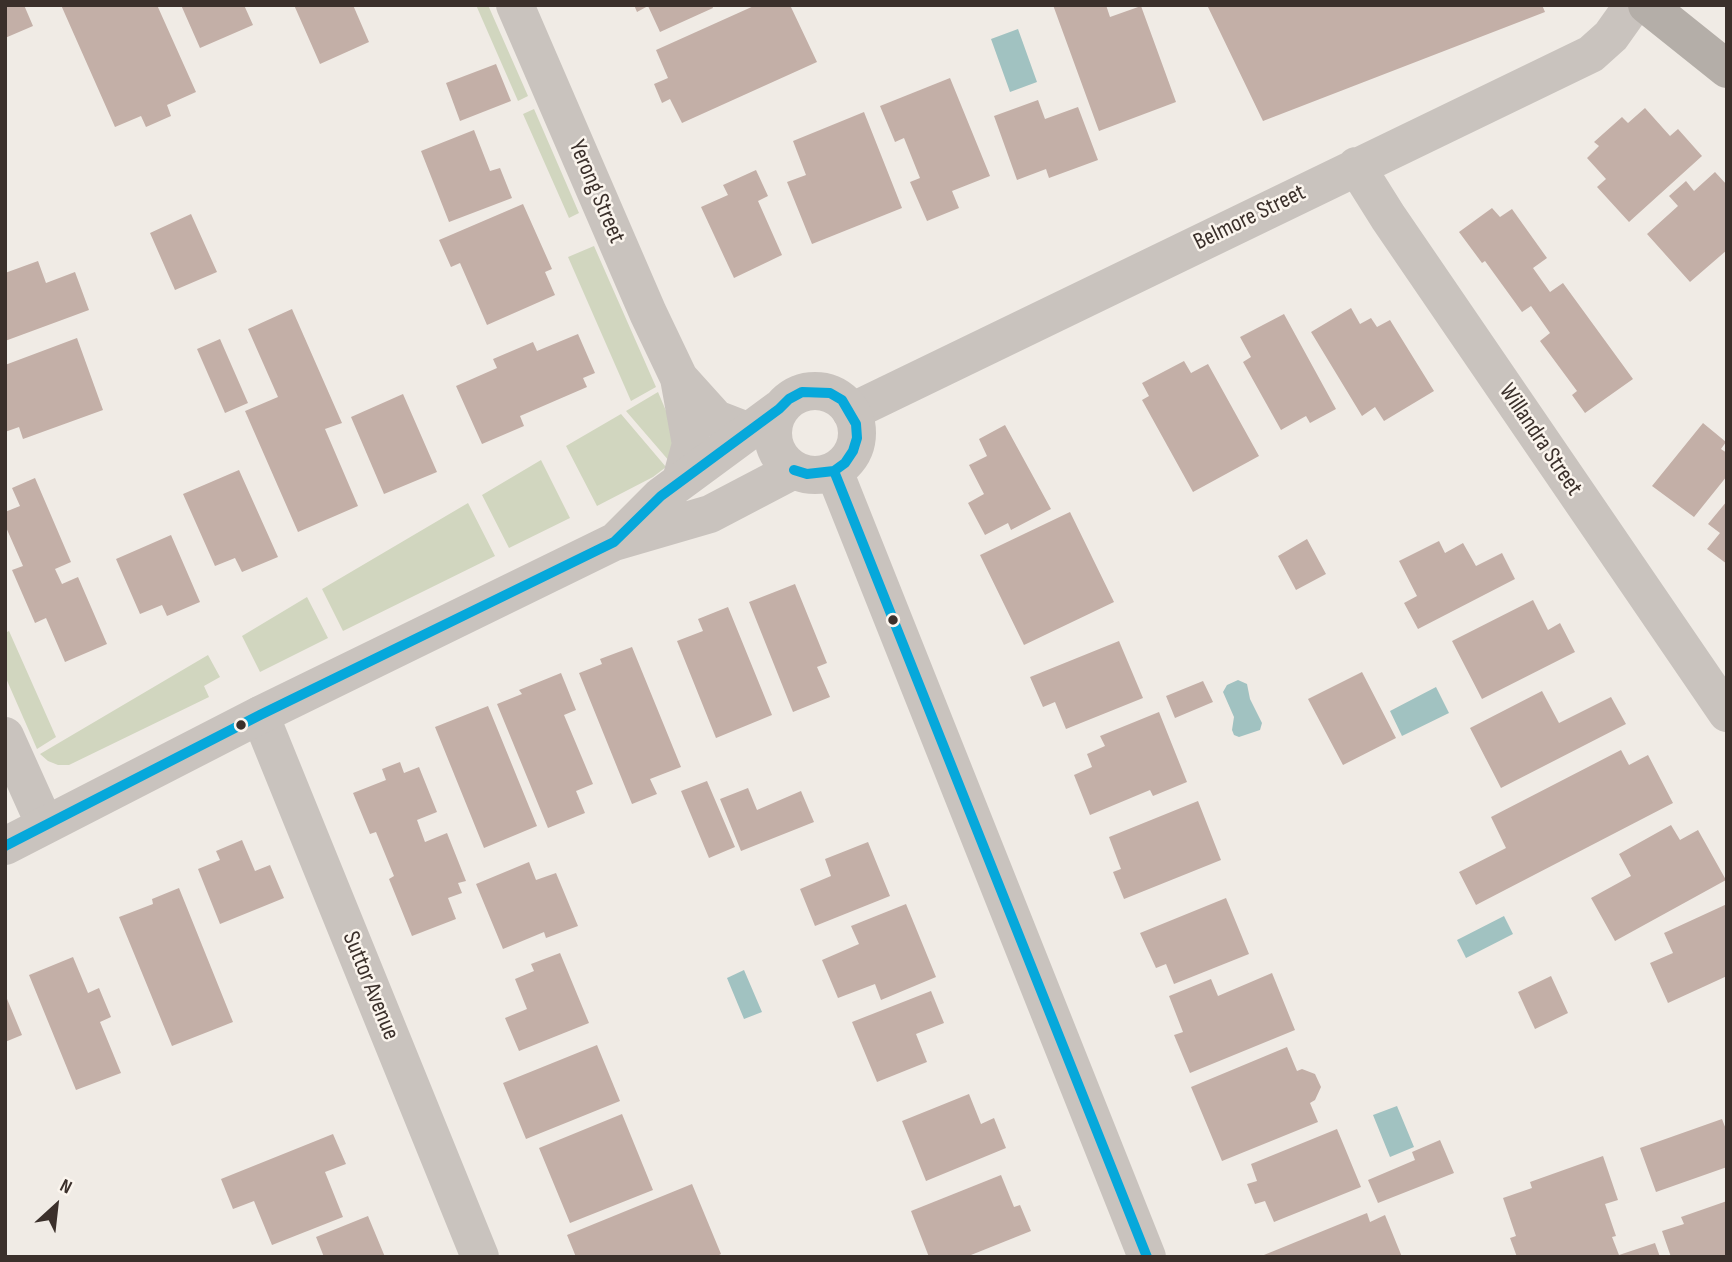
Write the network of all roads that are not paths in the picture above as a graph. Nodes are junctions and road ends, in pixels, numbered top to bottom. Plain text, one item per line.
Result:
1 (514, 5) edge
2 (1633, 5) edge
3 (1647, 5) edge
4 (1727, 69) edge
5 (1356, 166) junction
6 (679, 379) junction
7 (779, 409) junction
8 (851, 412) junction
9 (732, 442) junction
10 (794, 470) junction
11 (834, 471) junction
12 (681, 480) junction
13 (614, 542) junction
14 (1727, 713) edge
15 (260, 715) junction
16 (5, 736) edge
17 (45, 825) junction
18 (5, 846) edge
19 (480, 1257) edge
20 (1147, 1257) edge

1 - 6 street, Yerong Street
2 - 5 street, Belmore Street
3 - 4 highway
5 - 8 street, Belmore Street
5 - 14 street, Willandra Street
6 - 9 street, Yerong Street
6 - 12 street, Yerong Street
7 - 8 street
7 - 9 street
7 - 10 street
8 - 11 street
9 - 12 street
10 - 11 street
10 - 13 street
11 - 20 street
12 - 13 street
13 - 15 street
15 - 17 street
15 - 19 street, Suttor Avenue
16 - 17 street
17 - 18 street

